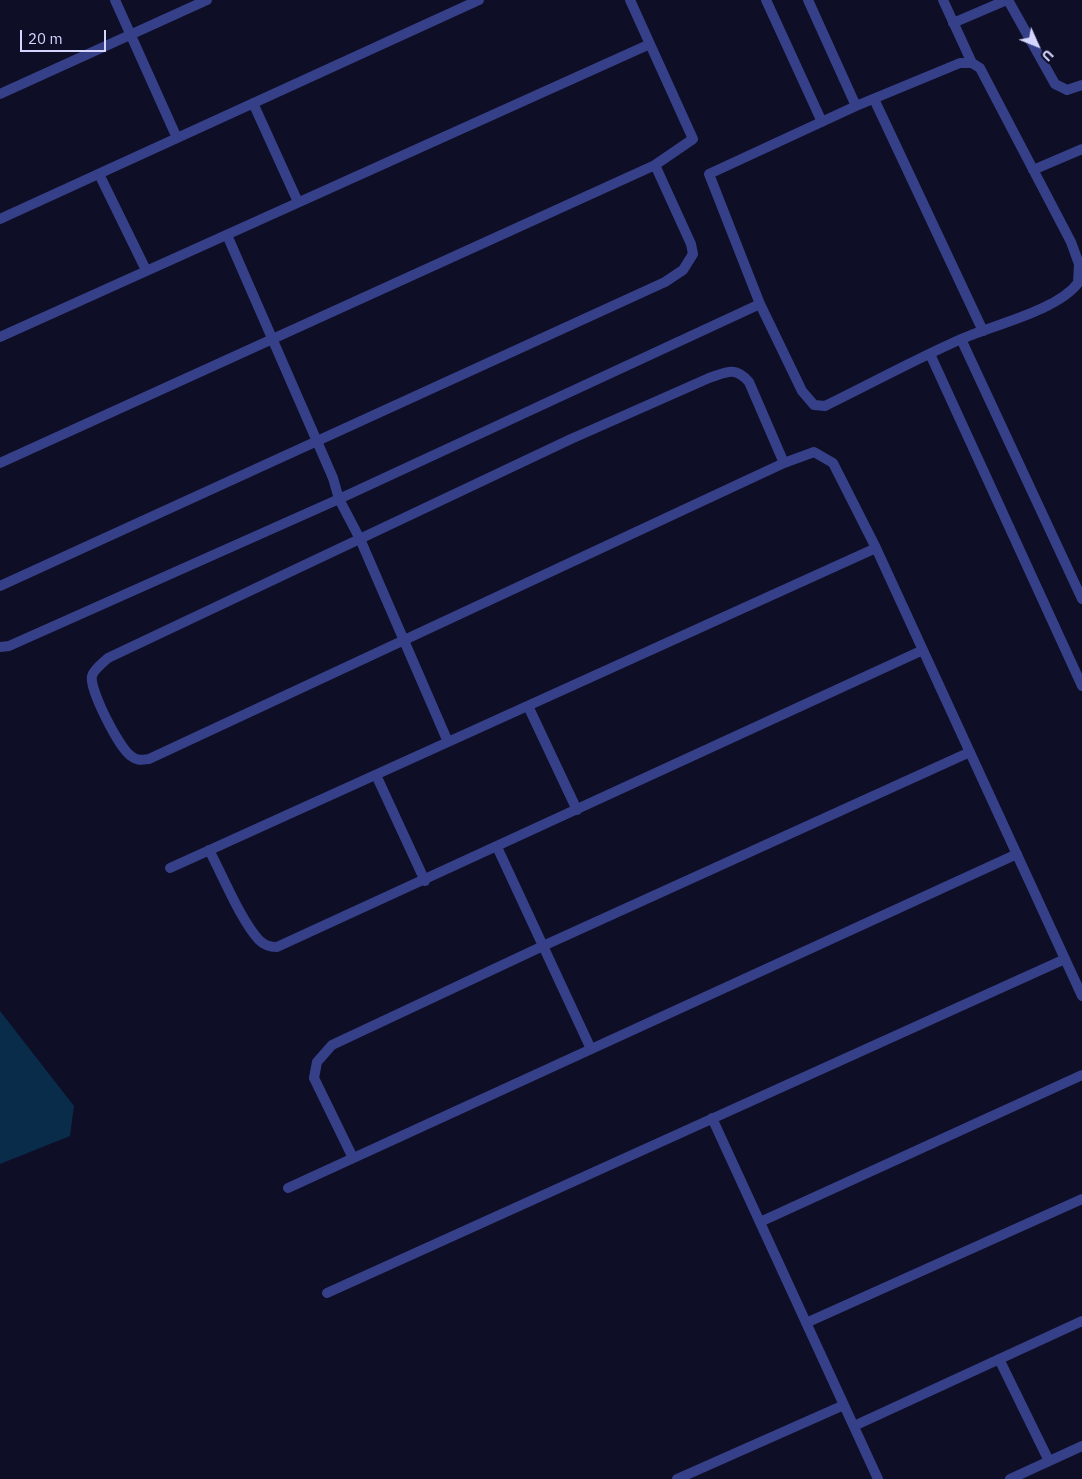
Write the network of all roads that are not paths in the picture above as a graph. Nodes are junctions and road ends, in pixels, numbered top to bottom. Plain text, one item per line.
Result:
1 (115, 0) edge
2 (207, 0) edge
3 (479, 0) edge
4 (630, 0) edge
5 (766, 0) edge
6 (808, 0) edge
7 (943, 0) edge
8 (1007, 0) edge
9 (953, 23) junction
10 (131, 35) junction
11 (650, 44) junction
12 (972, 63) junction
13 (1082, 85) edge
14 (0, 94) edge
15 (874, 99) junction
16 (253, 104) junction
17 (856, 106) junction
18 (822, 122) junction
19 (177, 138) junction
20 (1082, 149) edge
21 (655, 165) junction
22 (1034, 170) junction
23 (99, 174) junction
24 (298, 202) junction
25 (0, 219) edge
26 (227, 234) junction
27 (146, 270) junction
28 (760, 304) junction
29 (983, 331) junction
30 (0, 336) edge
31 (272, 338) junction
32 (961, 339) junction
33 (930, 354) junction
34 (317, 441) junction
35 (0, 463) edge
36 (784, 463) junction
37 (340, 499) junction
38 (360, 539) junction
39 (876, 548) junction
40 (0, 586) edge
41 (1082, 599) edge
42 (404, 639) junction
43 (0, 647) edge
44 (923, 650) junction
45 (1082, 686) edge
46 (528, 706) junction
47 (448, 742) junction
48 (970, 752) junction
49 (376, 775) junction
50 (577, 810) junction
51 (497, 847) junction
52 (209, 850) junction
53 (1016, 854) junction
54 (170, 868) dead end
55 (425, 881) junction
56 (543, 946) junction
57 (1065, 959) junction
58 (1082, 996) edge
59 (591, 1049) junction
60 (1082, 1075) edge
61 (712, 1118) junction
62 (353, 1158) junction
63 (288, 1188) dead end
64 (1082, 1199) edge
65 (760, 1222) junction
66 (328, 1293) dead end
67 (1082, 1321) edge
68 (806, 1323) junction
69 (999, 1359) junction
70 (844, 1405) junction
71 (854, 1426) junction
72 (1082, 1446) edge
73 (1050, 1461) junction
74 (677, 1479) edge
75 (878, 1479) edge
76 (1010, 1479) edge

1 - 10 street
2 - 10 street
3 - 16 street
4 - 11 street
5 - 18 street
6 - 17 street
7 - 9 street
8 - 9 street
8 - 13 street
9 - 12 street
10 - 14 street
10 - 19 street
11 - 21 street
11 - 24 street
12 - 15 street
12 - 22 street
15 - 17 street
15 - 29 street
16 - 19 street
16 - 24 street
17 - 18 street
18 - 28 street
19 - 23 street
20 - 22 street
21 - 31 street
21 - 34 street
22 - 29 street
23 - 25 street
23 - 27 street
24 - 26 street
26 - 27 street
26 - 31 street
27 - 30 street
28 - 33 street
28 - 37 street
29 - 32 street
31 - 34 street
31 - 35 street
32 - 33 street
32 - 41 street
33 - 45 street
34 - 37 street
34 - 40 street
36 - 38 street
36 - 39 street
36 - 42 street
37 - 38 street
37 - 43 street
38 - 42 street
38 - 42 street
39 - 44 street
39 - 46 street
42 - 47 street
44 - 48 street
44 - 50 street
46 - 47 street
46 - 50 street
47 - 49 street
48 - 53 street
48 - 56 street
49 - 52 street
49 - 55 street
50 - 51 street
51 - 55 street
51 - 56 street
52 - 54 street
52 - 55 street
53 - 57 street
53 - 59 street
56 - 59 street
56 - 62 street
57 - 58 street
57 - 61 street
59 - 62 street
60 - 65 street
61 - 65 street
61 - 66 street
62 - 63 street
64 - 68 street
65 - 68 street
67 - 69 street
68 - 70 street
69 - 71 street
69 - 73 street
70 - 71 street
70 - 74 street
71 - 75 street
72 - 73 street
73 - 76 street

